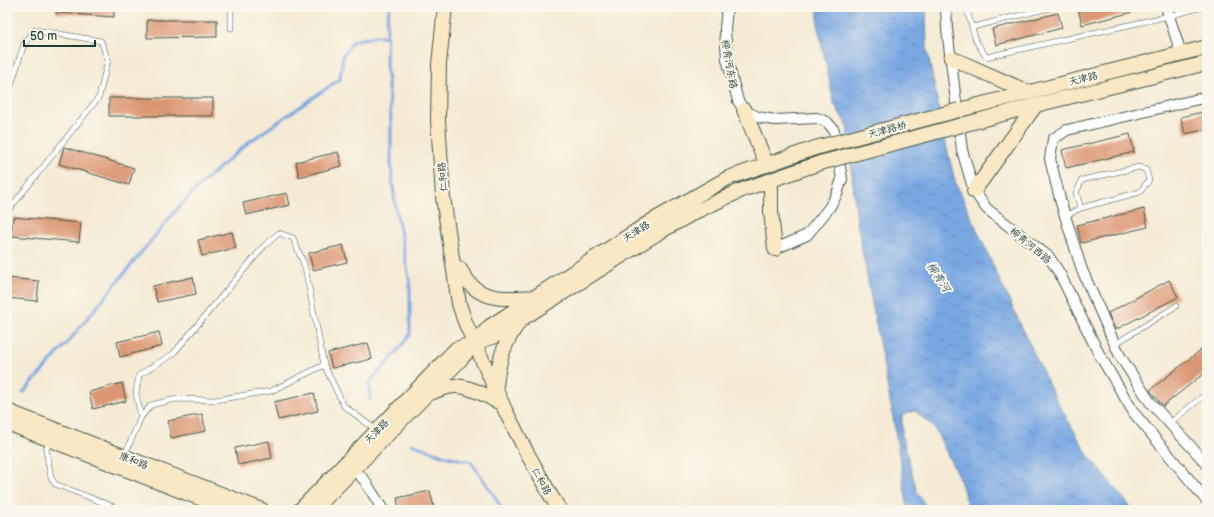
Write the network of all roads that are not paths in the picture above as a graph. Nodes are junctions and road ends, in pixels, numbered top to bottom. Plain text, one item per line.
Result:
1 (231, 7) edge
2 (445, 7) edge
3 (450, 7) edge
4 (727, 7) edge
5 (946, 7) edge
6 (966, 7) edge
7 (1053, 7) edge
8 (1202, 7) edge
9 (1168, 11) edge
10 (973, 27) junction
11 (231, 28) dead end
12 (1207, 47) edge
13 (1181, 53) junction
14 (952, 58) junction
15 (1207, 63) edge
16 (1028, 92) junction
17 (1207, 97) edge
18 (7, 98) edge
19 (1036, 106) junction
20 (744, 110) junction
21 (959, 110) joint
22 (962, 125) joint
23 (815, 148) joint
24 (820, 163) joint
25 (767, 165) junction
26 (771, 180) junction
27 (974, 191) junction
28 (1081, 208) junction
29 (7, 212) edge
30 (1065, 216) junction
31 (775, 249) joint
32 (459, 268) junction
33 (535, 297) junction
34 (1176, 306) dead end
35 (521, 319) junction
36 (475, 343) junction
37 (1115, 344) junction
38 (324, 365) junction
39 (496, 386) junction
40 (1207, 393) edge
41 (426, 395) junction
42 (496, 401) junction
43 (7, 411) edge
44 (141, 416) junction
45 (7, 423) edge
46 (1170, 423) junction
47 (377, 431) junction
48 (50, 440) junction
49 (126, 457) junction
50 (1207, 464) edge
51 (354, 469) junction
52 (1207, 501) edge
53 (122, 510) edge
54 (230, 510) edge
55 (262, 510) edge
56 (300, 510) edge
57 (314, 510) edge
58 (383, 510) edge
59 (554, 510) edge
60 (560, 510) edge

1 - 11 lane
2 - 36 main road, 仁和路
3 - 32 main road, 仁和路
4 - 20 street, 柳青河东路
5 - 14 street, 柳青河西路
6 - 10 lane
7 - 10 lane
8 - 9 lane
9 - 10 lane
9 - 13 street
12 - 13 main road, 天津路
13 - 16 main road, 天津路
14 - 16 main road
14 - 27 street, 柳青河西路
15 - 19 main road, 天津路
16 - 21 main road, 天津路
17 - 30 street
18 - 29 lane
19 - 22 main road, 天津路
19 - 27 main road
20 - 25 main road
20 - 31 street
21 - 23 main road, 天津路桥, bridge
22 - 24 main road, 天津路桥, bridge
23 - 25 main road, 天津路
24 - 26 main road, 天津路
25 - 33 main road, 天津路
26 - 31 main road
26 - 35 main road, 天津路
27 - 52 street, 柳青河西路
28 - 28 lane
28 - 30 lane
30 - 37 street
32 - 33 main road
32 - 36 main road, 仁和路
33 - 36 main road, 天津路
34 - 37 lane
35 - 36 main road, 天津路
35 - 39 main road
36 - 39 main road, 仁和路
36 - 41 main road, 天津路
36 - 42 main road, 仁和路
36 - 47 main road, 天津路
37 - 46 street
38 - 44 lane
38 - 44 lane
38 - 47 lane
39 - 60 main road, 仁和路
40 - 46 lane
41 - 42 main road
41 - 51 main road, 天津路
42 - 59 main road, 仁和路
43 - 49 main road, 康和路
44 - 49 lane
45 - 48 main road, 康和路
46 - 50 street
47 - 56 main road, 天津路
48 - 53 lane
48 - 54 main road, 康和路
49 - 55 main road, 康和路
51 - 57 main road, 天津路
51 - 58 street

